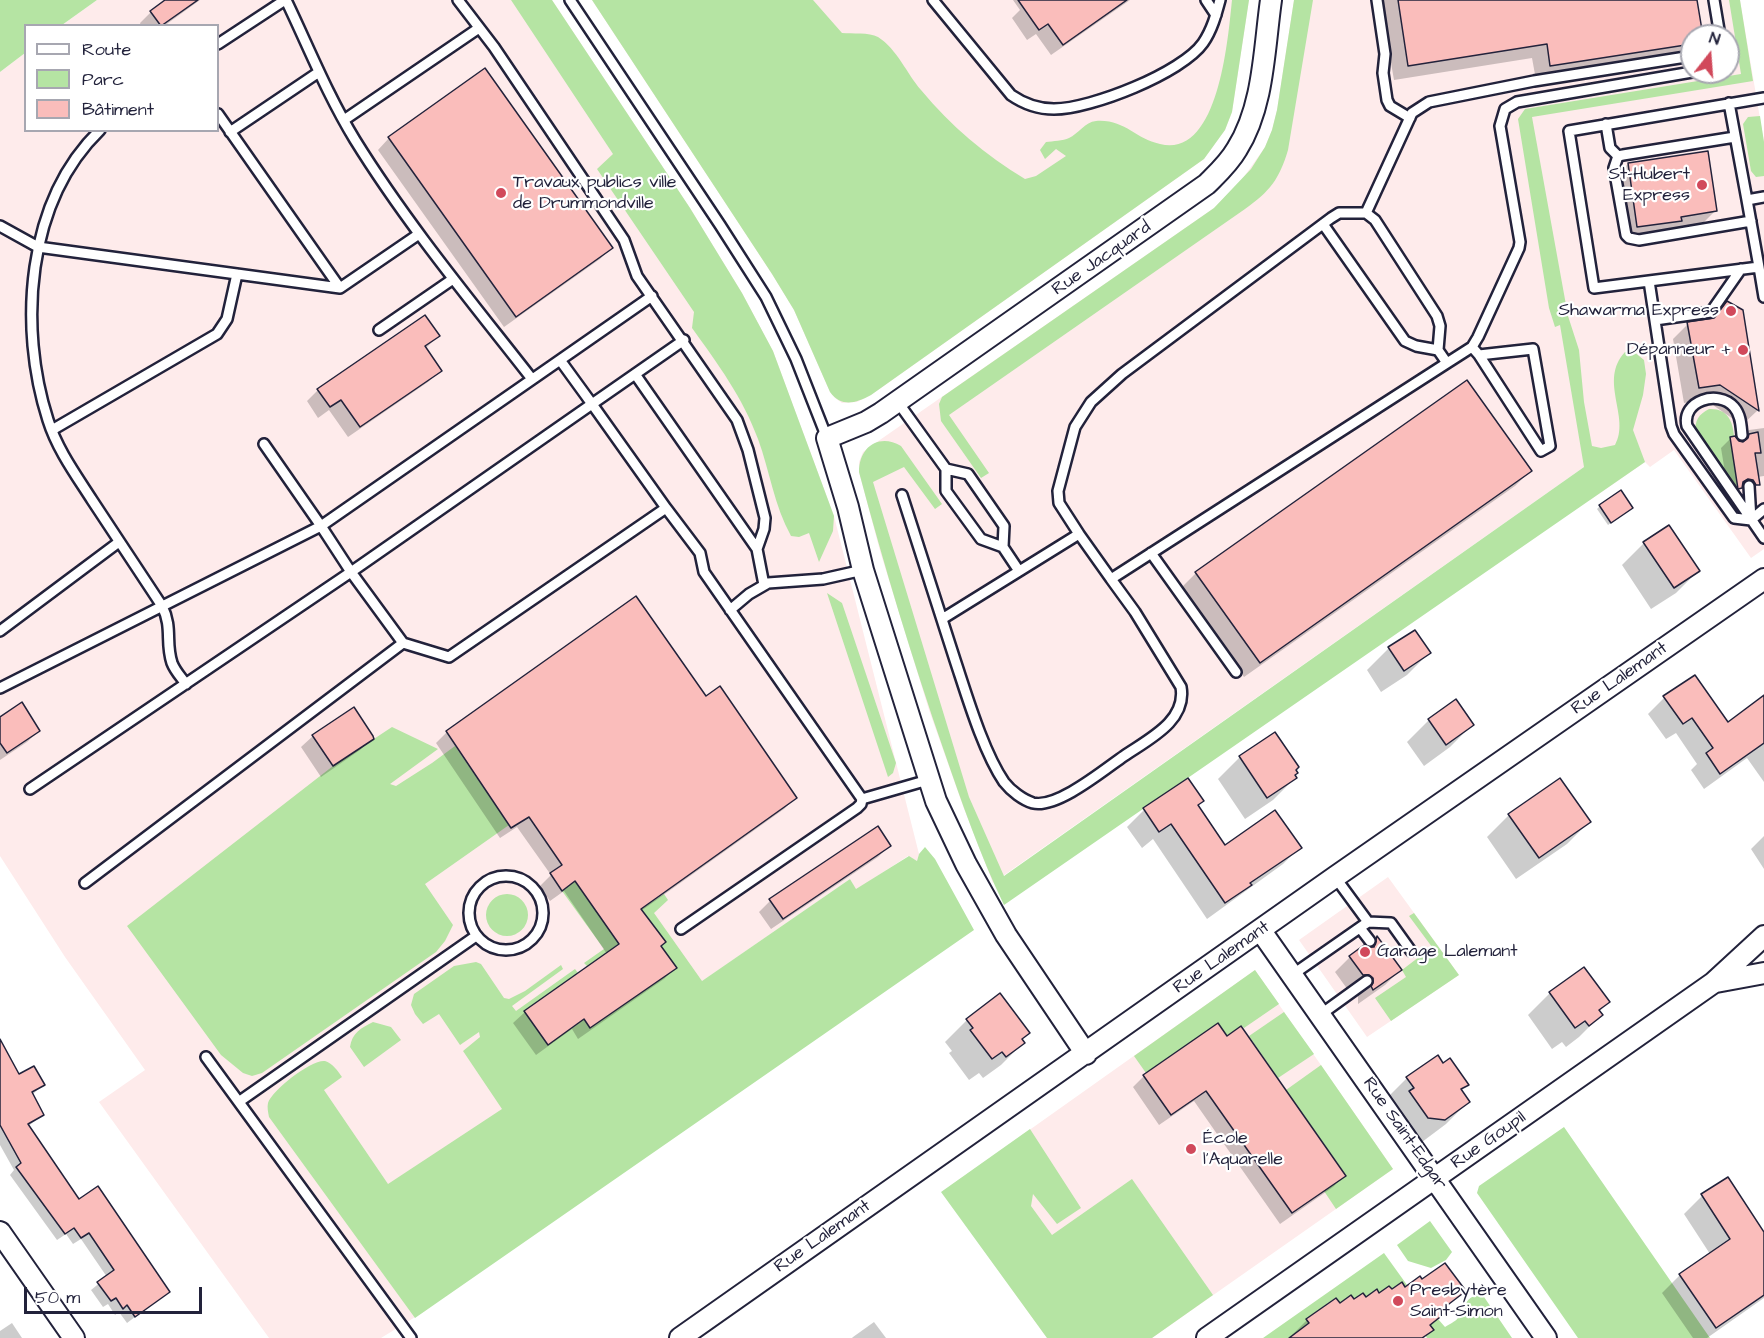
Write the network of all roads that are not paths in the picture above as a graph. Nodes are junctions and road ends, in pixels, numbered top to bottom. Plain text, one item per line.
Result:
1 (285, 0) edge
2 (458, 0) edge
3 (570, 0) edge
4 (933, 0) edge
5 (1206, 0) edge
6 (1220, 0) edge
7 (1271, 0) edge
8 (1377, 0) edge
9 (1714, 0) edge
10 (1216, 15) junction
11 (1718, 24) edge
12 (479, 28) junction
13 (219, 43) edge
14 (1680, 58) edge
15 (319, 72) junction
16 (1680, 74) edge
17 (1764, 98) edge
18 (1729, 103) junction
19 (219, 116) edge
20 (1410, 118) junction
21 (344, 120) junction
22 (1606, 124) junction
23 (98, 132) edge
24 (230, 132) junction
25 (1735, 137) junction
26 (1618, 156) junction
27 (1764, 197) edge
28 (1747, 200) junction
29 (1366, 213) junction
30 (1751, 221) junction
31 (1323, 224) junction
32 (0, 226) edge
33 (419, 234) junction
34 (38, 247) junction
35 (1759, 267) junction
36 (1741, 269) junction
37 (237, 274) junction
38 (453, 279) junction
39 (1649, 281) junction
40 (340, 288) junction
41 (652, 296) junction
42 (1764, 297) edge
43 (1655, 320) junction
44 (379, 330) dead end
45 (684, 340) junction
46 (1472, 347) junction
47 (1438, 350) junction
48 (1479, 355) junction
49 (560, 360) junction
50 (1447, 363) junction
51 (635, 375) junction
52 (532, 379) junction
53 (897, 401) junction
54 (592, 404) junction
55 (52, 430) junction
56 (1742, 435) dead end
57 (827, 438) junction
58 (264, 444) dead end
59 (946, 469) junction
60 (1749, 486) dead end
61 (902, 495) dead end
62 (666, 508) junction
63 (1764, 509) edge
64 (1751, 520) junction
65 (321, 526) junction
66 (1079, 534) junction
67 (1764, 538) edge
68 (120, 542) junction
69 (1003, 547) junction
70 (757, 549) junction
71 (1151, 553) junction
72 (863, 570) junction
73 (1019, 571) junction
74 (351, 572) junction
75 (1111, 579) junction
76 (1764, 579) edge
77 (764, 585) junction
78 (162, 606) junction
79 (730, 610) junction
80 (942, 619) junction
81 (0, 631) edge
82 (403, 643) junction
83 (1236, 672) dead end
84 (186, 684) junction
85 (0, 688) edge
86 (928, 780) junction
87 (30, 789) dead end
88 (862, 799) junction
89 (1335, 878) junction
90 (85, 883) dead end
91 (1364, 925) junction
92 (681, 929) dead end
93 (1262, 931) junction
94 (476, 936) junction
95 (1764, 936) edge
96 (1370, 941) dead end
97 (1411, 951) dead end
98 (1764, 973) edge
99 (1292, 975) junction
100 (1367, 981) dead end
101 (1713, 983) junction
102 (1320, 1015) junction
103 (1086, 1054) junction
104 (206, 1057) dead end
105 (240, 1101) junction
106 (1435, 1179) junction
107 (0, 1232) edge
108 (74, 1338) edge
109 (411, 1338) edge
110 (680, 1338) edge
111 (1207, 1338) edge
112 (1546, 1338) edge

1 - 13 lane
1 - 15 lane
2 - 12 lane
3 - 57 lane
4 - 10 lane
5 - 10 lane
6 - 10 lane
7 - 53 street, Rue Jacquard
8 - 20 lane
9 - 11 lane
12 - 21 lane
12 - 41 lane
14 - 20 lane
15 - 21 lane
15 - 24 lane
16 - 46 lane
17 - 18 lane
18 - 22 lane
18 - 25 lane
19 - 24 lane
20 - 29 lane
21 - 33 lane
22 - 26 lane
22 - 39 lane
23 - 34 lane
24 - 40 lane
25 - 26 lane
25 - 28 lane
26 - 30 lane
27 - 28 lane
28 - 30 lane
29 - 31 lane
29 - 47 lane
30 - 35 lane
31 - 47 lane
31 - 66 lane
32 - 34 lane
33 - 38 lane
33 - 40 lane
34 - 37 lane
34 - 55 lane
35 - 36 lane
35 - 42 lane
36 - 39 lane
36 - 43 lane
37 - 40 lane
37 - 55 lane
38 - 44 lane
38 - 52 lane
39 - 43 lane
41 - 45 lane
41 - 49 lane
43 - 64 lane
45 - 51 lane
45 - 70 lane
46 - 48 lane
46 - 50 lane
47 - 50 lane
48 - 48 lane
49 - 52 lane
49 - 54 lane
50 - 71 lane
51 - 54 lane
51 - 70 lane
52 - 65 lane
53 - 57 street, Rue Jacquard
53 - 59 lane
54 - 62 lane
54 - 74 lane
55 - 68 lane
56 - 64 lane
57 - 72 street
58 - 65 lane
59 - 69 lane
59 - 69 lane
60 - 64 lane
61 - 80 lane
62 - 79 lane
62 - 82 lane
63 - 64 lane
64 - 67 lane
65 - 74 lane
65 - 78 lane
66 - 73 lane
66 - 75 lane
68 - 78 lane
68 - 81 lane
69 - 73 lane
70 - 77 lane
71 - 75 lane
71 - 83 lane
72 - 77 lane
72 - 86 street
73 - 80 lane
74 - 82 lane
74 - 84 lane
75 - 80 lane
76 - 89 street, Rue Lalemant
77 - 79 lane
78 - 84 lane
78 - 85 lane
79 - 88 lane
82 - 90 lane
84 - 87 lane
86 - 88 lane
86 - 103 street
88 - 92 lane
89 - 91 lane
89 - 93 street, Rue Lalemant
91 - 96 lane
91 - 97 lane
91 - 99 lane
93 - 99 street, Rue Saint-Edgar
93 - 103 street, Rue Lalemant
94 - 94 lane
94 - 105 lane
95 - 101 street, Rue Goupil
98 - 101 street
99 - 102 street, Rue Saint-Edgar
100 - 102 lane
101 - 106 street, Rue Goupil
102 - 106 street, Rue Saint-Edgar
103 - 110 street, Rue Lalemant
104 - 105 lane
105 - 109 lane
106 - 111 street, Rue Goupil
106 - 112 street, Rue Saint-Edgar
107 - 108 street

